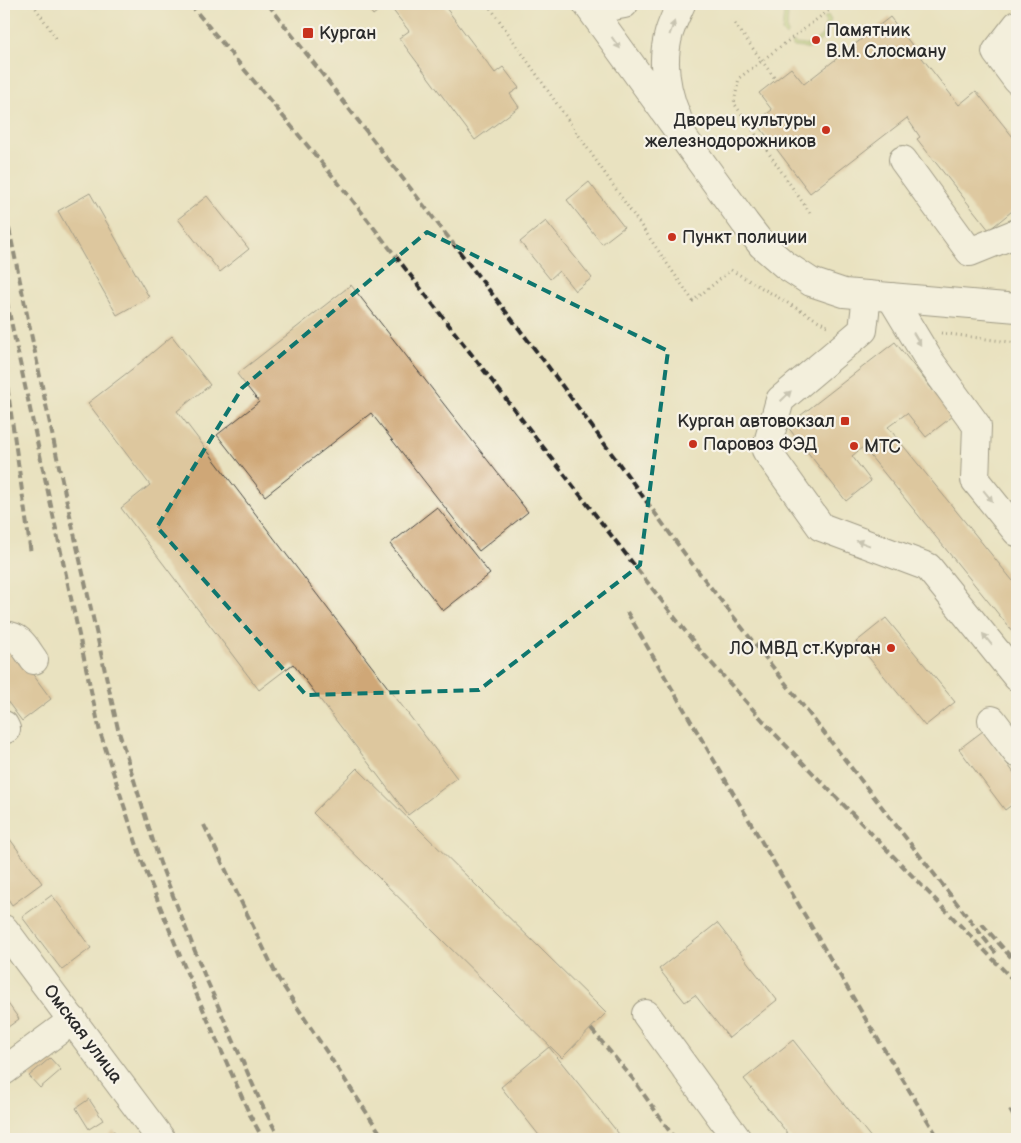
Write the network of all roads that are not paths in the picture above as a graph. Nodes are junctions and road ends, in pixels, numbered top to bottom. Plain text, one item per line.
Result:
1 (587, 4) edge
2 (602, 4) edge
3 (624, 4) edge
4 (681, 4) edge
5 (1017, 24) edge
6 (1017, 80) edge
7 (686, 142) junction
8 (902, 160) dead end
9 (1017, 233) edge
10 (879, 296) junction
11 (1017, 308) edge
12 (1017, 532) edge
13 (4, 636) edge
14 (34, 660) dead end
15 (1017, 677) edge
16 (992, 720) dead end
17 (1017, 753) edge
18 (4, 929) edge
19 (646, 1014) dead end
20 (73, 1020) junction
21 (4, 1071) edge
22 (161, 1139) edge
23 (737, 1139) edge

1 -> 7 main road
2 - 3 main road
7 -> 4 main road
5 - 6 main road
7 - 10 main road
8 - 9 main road
10 - 11 main road
10 -> 12 main road
15 -> 10 main road
13 - 14 main road
16 - 17 main road
18 - 20 main road, Омская улица
19 - 23 main road
20 - 21 main road
20 - 22 main road, Омская улица

